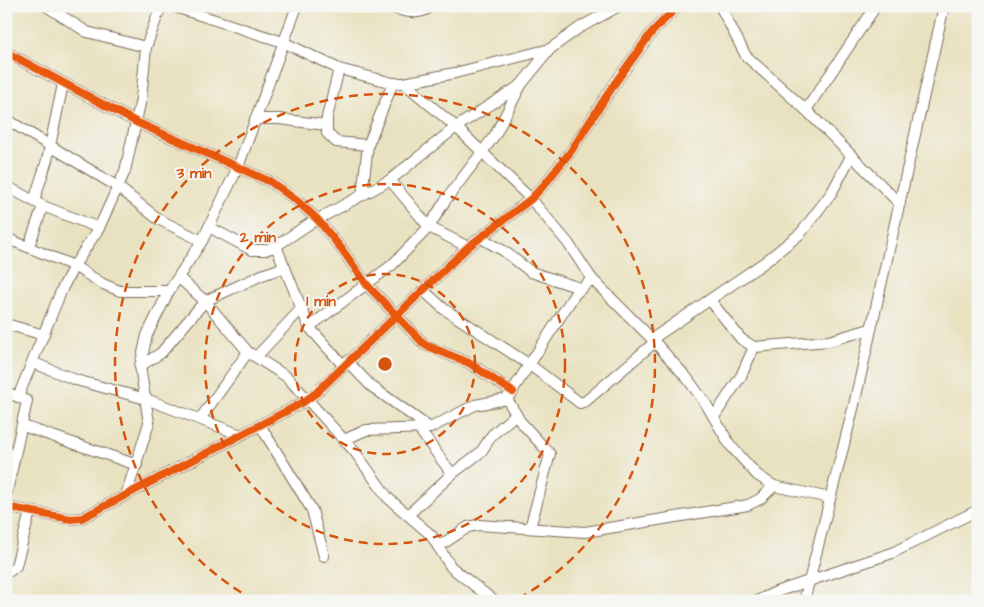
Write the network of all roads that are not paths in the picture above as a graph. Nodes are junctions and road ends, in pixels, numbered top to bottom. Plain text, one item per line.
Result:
1 (46, 6) edge
2 (161, 6) edge
3 (172, 6) edge
4 (297, 6) edge
5 (387, 6) edge
6 (431, 6) edge
7 (619, 6) edge
8 (678, 6) edge
9 (720, 6) edge
10 (876, 6) edge
11 (944, 6) edge
12 (283, 42) junction
13 (146, 47) junction
14 (550, 48) junction
15 (6, 52) edge
16 (339, 69) junction
17 (393, 83) junction
18 (404, 83) junction
19 (63, 84) junction
20 (521, 85) junction
21 (806, 110) junction
22 (6, 119) edge
23 (255, 119) junction
24 (136, 122) junction
25 (326, 125) junction
26 (456, 127) junction
27 (368, 145) junction
28 (50, 146) junction
29 (481, 153) junction
30 (852, 156) junction
31 (238, 167) junction
32 (390, 180) junction
33 (6, 186) edge
34 (118, 187) junction
35 (362, 195) junction
36 (531, 199) junction
37 (39, 204) junction
38 (900, 204) junction
39 (318, 219) junction
40 (209, 227) junction
41 (429, 227) junction
42 (99, 228) junction
43 (480, 238) junction
44 (8, 239) edge
45 (202, 240) junction
46 (29, 246) junction
47 (276, 246) junction
48 (468, 247) junction
49 (6, 253) edge
50 (74, 266) junction
51 (285, 267) junction
52 (178, 278) junction
53 (592, 279) junction
54 (367, 285) junction
55 (580, 288) junction
56 (423, 290) junction
57 (169, 291) junction
58 (710, 300) junction
59 (205, 301) junction
60 (302, 308) junction
61 (395, 316) junction
62 (6, 324) edge
63 (309, 327) junction
64 (870, 329) junction
65 (44, 335) junction
66 (654, 341) junction
67 (754, 347) junction
68 (252, 354) junction
69 (34, 363) junction
70 (345, 363) junction
71 (530, 365) junction
72 (140, 366) junction
73 (6, 392) edge
74 (510, 396) junction
75 (18, 397) junction
76 (146, 399) junction
77 (308, 400) junction
78 (516, 414) junction
79 (714, 417) junction
80 (200, 419) junction
81 (260, 425) junction
82 (23, 426) junction
83 (430, 428) junction
84 (419, 429) junction
85 (241, 435) junction
86 (344, 440) junction
87 (137, 465) junction
88 (452, 474) junction
89 (774, 486) junction
90 (126, 495) junction
91 (6, 496) edge
92 (830, 498) junction
93 (6, 508) edge
94 (978, 510) edge
95 (30, 512) junction
96 (408, 515) junction
97 (530, 528) junction
98 (438, 547) junction
99 (324, 556) dead end
100 (6, 570) edge
101 (808, 583) junction
102 (494, 601) edge
103 (757, 601) edge
104 (804, 601) edge

1 - 13 street
2 - 13 street
3 - 12 street
4 - 12 street
5 - 6 street
7 - 14 street
8 - 36 street
9 - 21 street
10 - 21 street
11 - 38 street
12 - 16 street
12 - 23 street
13 - 24 street
14 - 18 street
14 - 20 street
15 - 19 street
16 - 17 street
16 - 25 street
17 - 18 street
17 - 27 street
18 - 26 street
19 - 24 street
19 - 28 street
20 - 26 street
20 - 29 street
21 - 30 street
22 - 28 street
23 - 25 street
23 - 31 street
24 - 31 street
24 - 34 street
25 - 27 street
26 - 29 street
26 - 32 street
27 - 35 street
28 - 34 street
28 - 37 street
29 - 36 street
29 - 41 street
30 - 38 street
30 - 58 street
31 - 39 street
31 - 40 street
32 - 35 street
32 - 41 street
33 - 37 street
34 - 42 street
34 - 45 street
35 - 39 street
36 - 43 street
36 - 53 street
37 - 42 street
37 - 46 street
38 - 64 street
39 - 47 street
39 - 54 street
40 - 45 street
40 - 47 street
41 - 48 street
41 - 54 street
42 - 50 street
43 - 48 street
43 - 55 street
44 - 46 street
44 - 49 street
45 - 52 street
46 - 50 street
47 - 51 street
48 - 56 street
50 - 57 street
50 - 65 street
51 - 59 street
51 - 60 street
52 - 57 street
52 - 59 street
53 - 55 street
53 - 66 street
54 - 61 street
54 - 63 street
55 - 71 street
56 - 61 street
56 - 71 street
57 - 72 street
58 - 66 street
58 - 67 street
59 - 68 street
59 - 72 street
60 - 63 street
60 - 68 street
61 - 70 street
61 - 74 street
62 - 65 street
63 - 70 street
64 - 67 street
64 - 92 street
65 - 69 street
66 - 71 street
66 - 79 street
67 - 79 street
68 - 77 street
68 - 80 street
69 - 75 street
69 - 76 street
70 - 77 street
70 - 83 street
71 - 74 street
72 - 76 street
73 - 75 street
74 - 78 street
74 - 83 street
75 - 82 street
76 - 80 street
76 - 87 street
77 - 81 street
77 - 86 street
78 - 88 street
78 - 97 street
79 - 89 street
80 - 85 street
81 - 85 street
81 - 99 street
82 - 87 street
82 - 91 street
83 - 84 street
84 - 86 street
84 - 88 street
85 - 90 street
86 - 96 street
87 - 90 street
88 - 96 street
89 - 92 street
89 - 97 street
90 - 95 street
92 - 101 street
93 - 95 street
94 - 101 street
95 - 100 street
96 - 98 street
97 - 98 street
98 - 102 street
101 - 103 street
101 - 104 street

